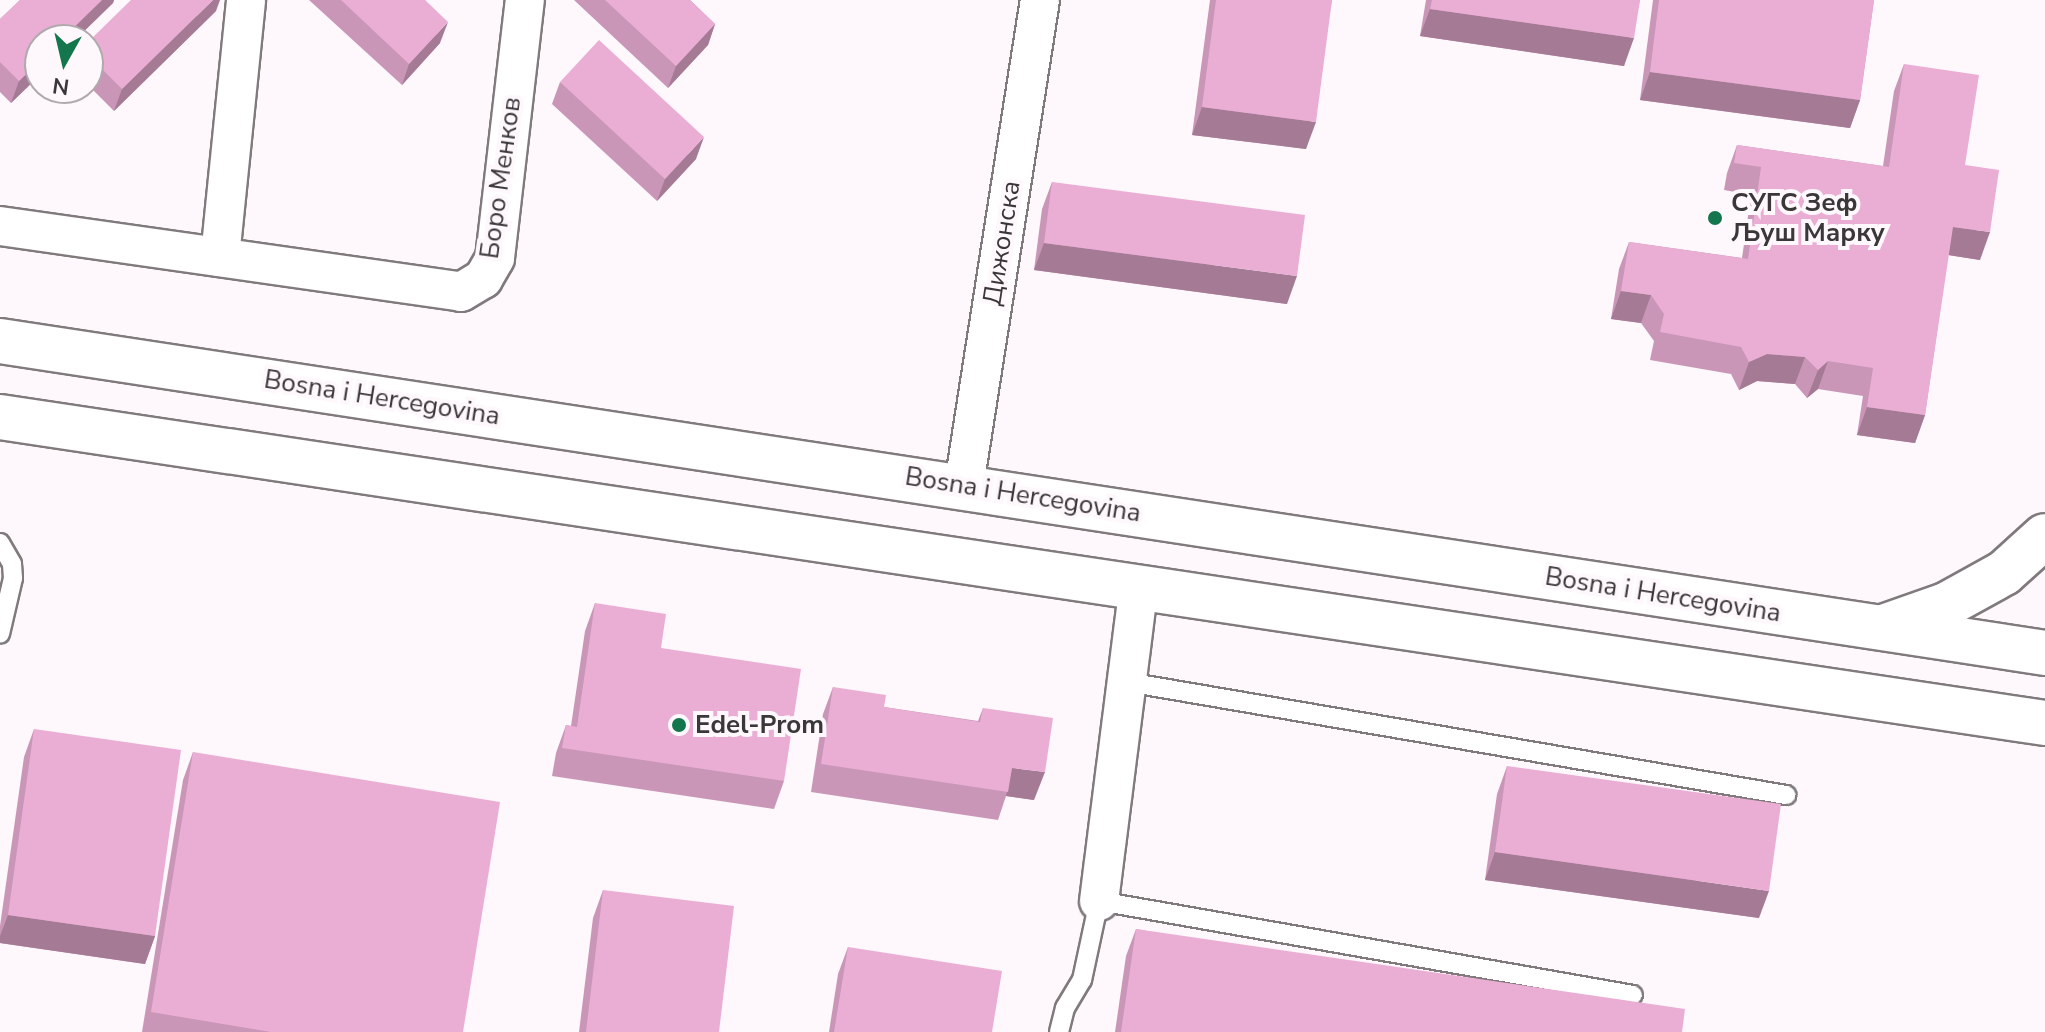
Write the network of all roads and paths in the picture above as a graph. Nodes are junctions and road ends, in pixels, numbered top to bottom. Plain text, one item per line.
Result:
1 (246, 0) edge
2 (525, 0) edge
3 (1040, 0) edge
4 (0, 226) edge
5 (220, 257) junction
6 (0, 341) edge
7 (0, 417) edge
8 (964, 485) junction
9 (2045, 536) edge
10 (0, 543) edge
11 (1139, 586) junction
12 (1879, 628) junction
13 (0, 634) edge
14 (2045, 653) edge
15 (1127, 682) junction
16 (2045, 723) edge
17 (1786, 795) dead end
18 (1099, 901) junction
19 (1633, 995) dead end
20 (1059, 1032) edge

1 - 5 street
2 - 5 street, Боро Менков
3 - 8 street, Дижонска
4 - 5 street, Боро Менков
6 - 8 street, Bosna i Hercegovina
7 - 11 street
8 - 12 street, Bosna i Hercegovina
9 - 12 street
10 - 13 lane
11 - 15 street
11 - 16 street
12 - 14 street, Bosna i Hercegovina
15 - 17 lane
15 - 18 street
18 - 19 lane
18 - 20 lane

